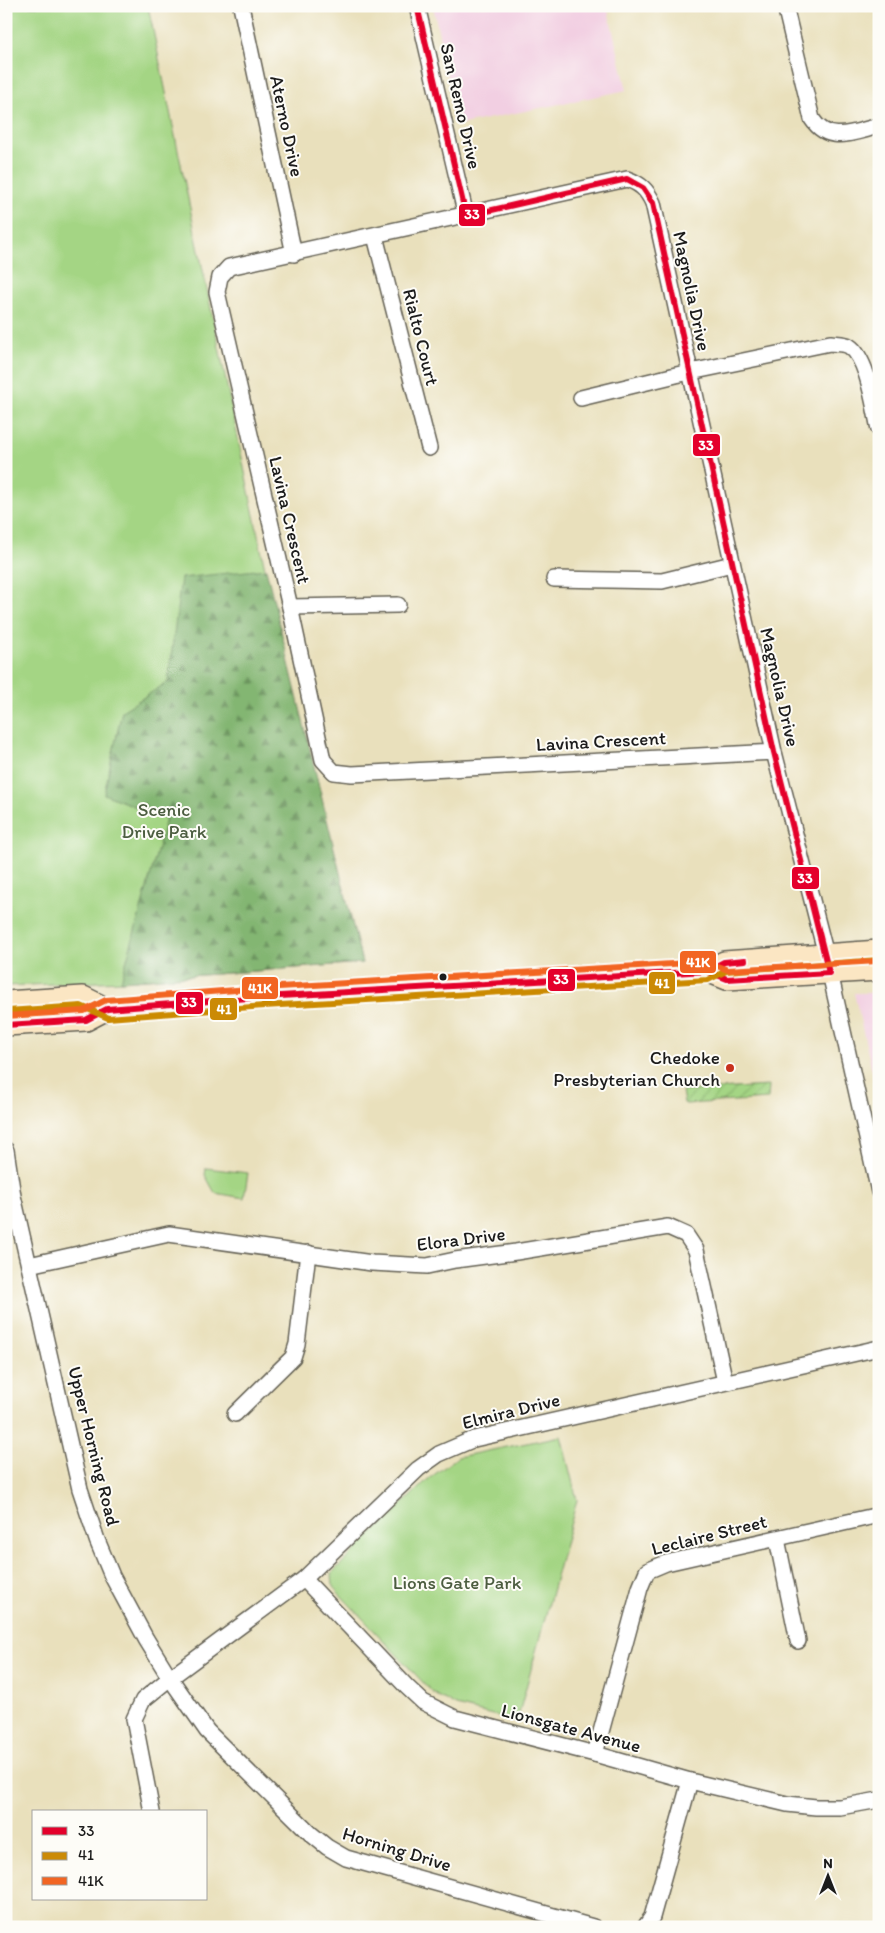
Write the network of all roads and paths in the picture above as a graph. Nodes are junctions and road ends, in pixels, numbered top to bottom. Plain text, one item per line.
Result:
1 (241, 6) edge
2 (418, 6) edge
3 (785, 6) edge
4 (879, 126) edge
5 (647, 190) joint
6 (466, 216) junction
7 (375, 236) junction
8 (294, 254) junction
9 (689, 373) junction
10 (581, 398) dead end
11 (879, 428) edge
12 (428, 448) dead end
13 (732, 564) junction
14 (554, 579) dead end
15 (398, 606) dead end
16 (290, 607) junction
17 (774, 752) junction
18 (879, 951) edge
19 (828, 964) junction
20 (879, 970) edge
21 (6, 1002) edge
22 (108, 1009) junction
23 (6, 1025) edge
24 (6, 1150) edge
25 (879, 1192) edge
26 (308, 1253) junction
27 (28, 1265) junction
28 (879, 1348) edge
29 (725, 1382) junction
30 (235, 1414) dead end
31 (879, 1515) edge
32 (777, 1539) junction
33 (304, 1579) junction
34 (798, 1641) dead end
35 (170, 1678) junction
36 (595, 1754) junction
37 (690, 1781) junction
38 (879, 1800) edge
39 (152, 1810) edge
40 (592, 1927) edge
41 (645, 1927) edge

1 - 8 street, Aterno Drive
2 - 6 street, San Remo Drive
3 - 4 street
5 - 6 street, Lavina Crescent
5 - 9 street, Magnolia Drive
6 - 7 street, Lavina Crescent
7 - 8 street, Lavina Crescent
7 - 12 street, Rialto Court
8 - 16 street, Lavina Crescent
9 - 10 street
9 - 11 street
9 - 13 street, Magnolia Drive
13 - 14 street
13 - 17 street, Magnolia Drive
15 - 16 street
16 - 17 street, Lavina Crescent
17 - 19 street, Magnolia Drive
18 - 19 main road
19 - 20 main road
19 - 22 main road
19 - 25 street, Magnolia Drive
21 - 22 main road
22 - 23 main road
24 - 27 street, Upper Horning Road
26 - 27 street, Elora Drive
26 - 29 street, Elora Drive
26 - 30 street
27 - 35 street, Upper Horning Road
28 - 29 street, Elmira Drive
29 - 33 street, Elmira Drive
31 - 32 street, Leclaire Street
32 - 34 street
32 - 36 street, Leclaire Street
33 - 35 street, Elmira Drive
33 - 36 street, Lionsgate Avenue
35 - 39 street
35 - 40 street, Horning Drive
36 - 37 street, Lionsgate Avenue
37 - 38 street, Lionsgate Avenue
37 - 41 street

